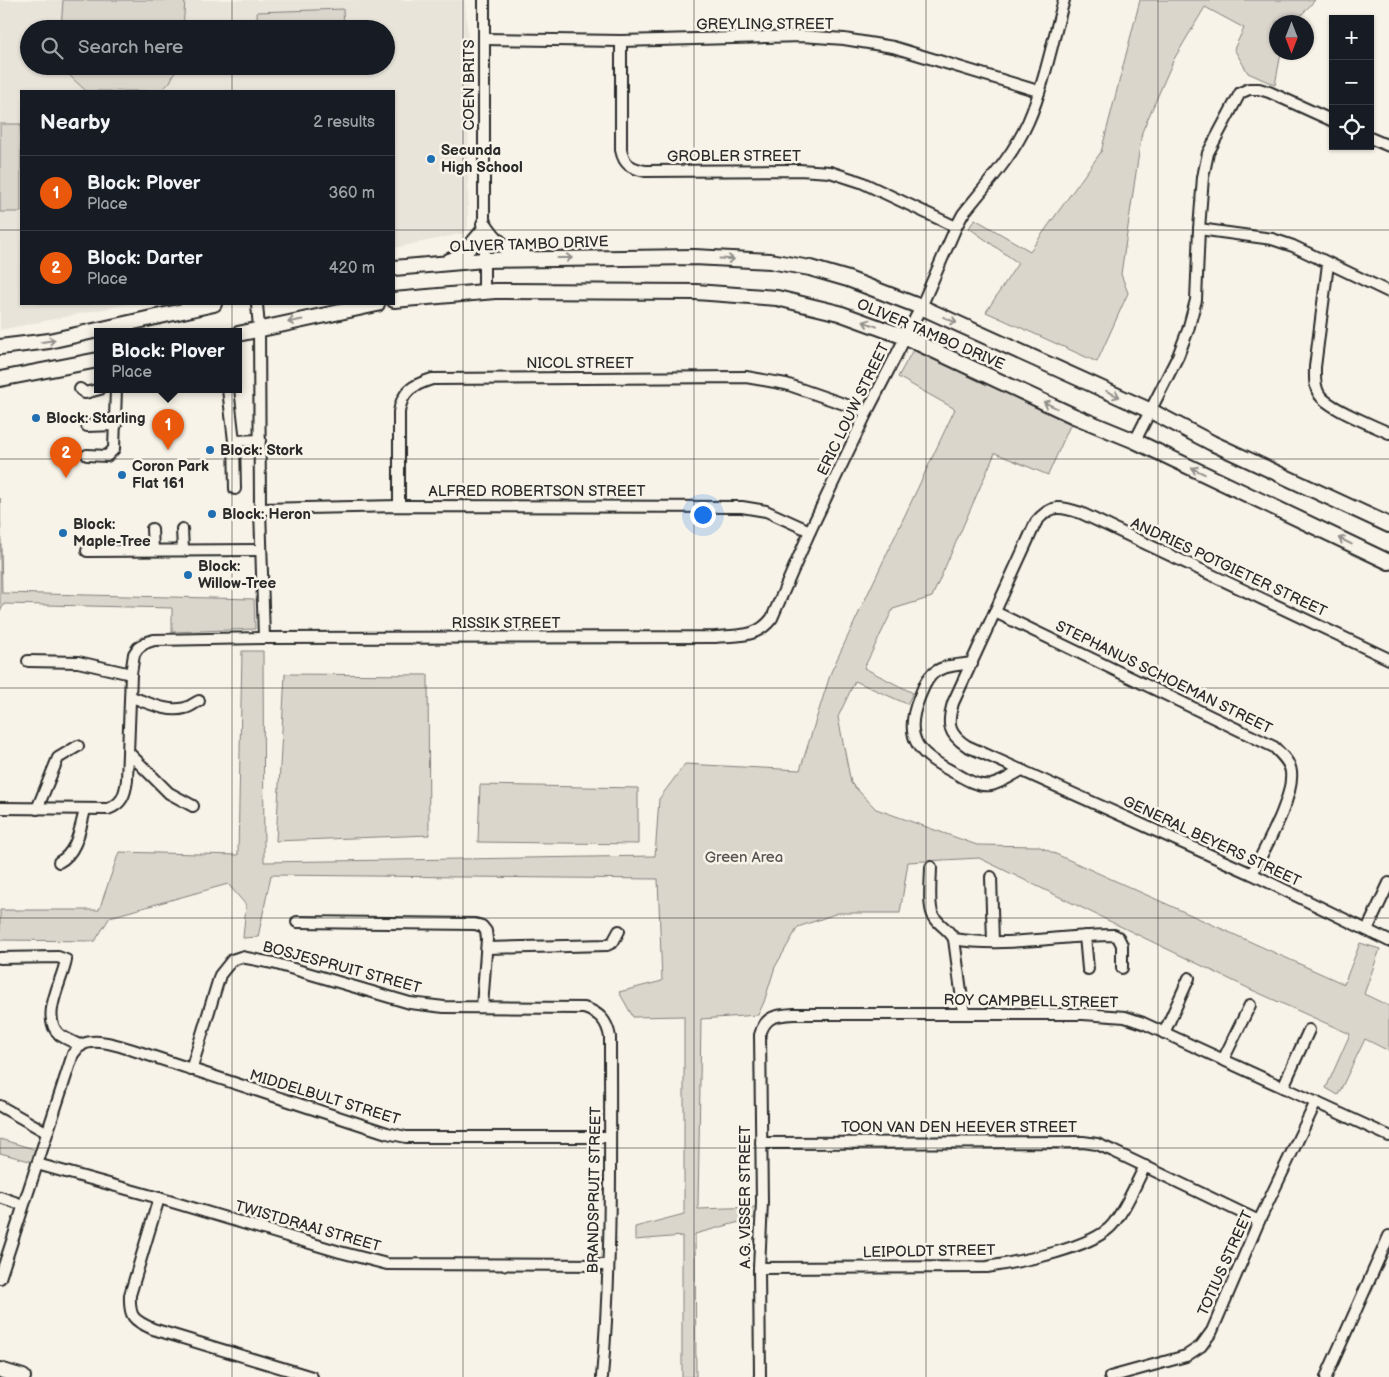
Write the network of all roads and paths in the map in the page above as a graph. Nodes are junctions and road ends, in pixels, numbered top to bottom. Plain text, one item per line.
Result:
1 (484, 0) edge
2 (1064, 0) edge
3 (484, 39) junction
4 (621, 40) junction
5 (1038, 91) junction
6 (1329, 118) edge
7 (1374, 140) edge
8 (1389, 146) edge
9 (484, 227) junction
10 (956, 227) junction
11 (1199, 229) junction
12 (530, 259) junction
13 (484, 260) junction
14 (439, 263) junction
15 (1328, 264) junction
16 (395, 268) edge
17 (484, 292) junction
18 (1389, 292) edge
19 (395, 300) edge
20 (210, 305) edge
21 (257, 305) edge
22 (371, 305) edge
23 (921, 307) junction
24 (107, 328) edge
25 (259, 328) junction
26 (94, 331) edge
27 (242, 333) edge
28 (905, 337) junction
29 (0, 347) edge
30 (94, 361) edge
31 (0, 378) edge
32 (80, 390) dead end
33 (94, 391) edge
34 (116, 393) edge
35 (228, 393) edge
36 (1152, 411) junction
37 (867, 412) junction
38 (116, 425) junction
39 (87, 426) dead end
40 (1389, 433) edge
41 (234, 440) junction
42 (260, 440) junction
43 (1135, 440) junction
44 (86, 456) dead end
45 (235, 489) dead end
46 (399, 506) junction
47 (260, 509) junction
48 (1389, 525) edge
49 (152, 529) dead end
50 (182, 529) dead end
51 (810, 531) junction
52 (152, 550) junction
53 (183, 550) junction
54 (261, 550) junction
55 (87, 551) dead end
56 (1389, 562) edge
57 (995, 612) junction
58 (748, 635) joint
59 (264, 638) junction
60 (1389, 659) edge
61 (28, 661) dead end
62 (972, 663) junction
63 (131, 674) junction
64 (131, 697) junction
65 (199, 701) dead end
66 (78, 746) dead end
67 (129, 753) junction
68 (1022, 770) junction
69 (193, 806) dead end
70 (0, 808) edge
71 (37, 809) junction
72 (85, 810) junction
73 (60, 862) dead end
74 (931, 867) dead end
75 (1252, 874) junction
76 (991, 877) dead end
77 (1389, 883) edge
78 (297, 922) dead end
79 (1367, 930) junction
80 (619, 931) dead end
81 (1085, 936) junction
82 (954, 939) junction
83 (1389, 941) edge
84 (993, 942) junction
85 (488, 948) junction
86 (0, 958) edge
87 (1122, 968) dead end
88 (1088, 969) dead end
89 (1189, 978) dead end
90 (1250, 1005) dead end
91 (482, 1007) junction
92 (593, 1011) joint
93 (964, 1014) junction
94 (767, 1020) joint
95 (1309, 1030) dead end
96 (1164, 1033) junction
97 (81, 1046) junction
98 (1223, 1060) junction
99 (191, 1070) junction
100 (1283, 1087) junction
101 (1316, 1102) junction
102 (0, 1106) edge
103 (46, 1132) junction
104 (1389, 1136) edge
105 (610, 1137) junction
106 (761, 1143) junction
107 (37, 1164) junction
108 (1144, 1166) junction
109 (0, 1197) edge
110 (159, 1198) junction
111 (23, 1206) junction
112 (1259, 1221) junction
113 (1389, 1236) edge
114 (608, 1264) junction
115 (759, 1268) junction
116 (0, 1278) edge
117 (0, 1370) edge
118 (1146, 1372) edge
119 (23, 1377) edge
120 (312, 1377) edge
121 (602, 1377) edge
122 (760, 1377) edge
123 (1110, 1377) edge
124 (1326, 1377) edge

1 - 3 street, COEN BRITS
2 - 5 street, ERIC LOUW STREET
3 - 4 street, GREYLING STREET
3 - 9 street, COEN BRITS
4 - 5 street, GREYLING STREET
4 - 10 street, GROBLER STREET
5 - 10 street, ERIC LOUW STREET
6 - 11 street
7 - 8 street
9 - 12 street
9 - 13 street, COEN BRITS
9 - 14 street
10 - 23 street, ERIC LOUW STREET
11 - 15 street
11 - 36 street
12 - 13 street, OLIVER TAMBO DRIVE
12 -> 23 street, OLIVER TAMBO DRIVE
13 - 14 street, OLIVER TAMBO DRIVE
13 - 17 street, COEN BRITS
14 - 16 street, OLIVER TAMBO DRIVE
15 - 18 street
15 - 40 street
17 - 19 street, OLIVER TAMBO DRIVE
28 -> 17 street, OLIVER TAMBO DRIVE
24 -> 20 street
21 - 25 street
22 -> 25 street
23 - 28 street, ERIC LOUW STREET
23 -> 36 street, OLIVER TAMBO DRIVE
25 - 27 street
25 - 42 street
29 -> 26 street
28 - 37 street, ERIC LOUW STREET
43 -> 28 street, OLIVER TAMBO DRIVE
30 - 31 street
32 - 33 street
34 - 38 street
35 - 41 street
36 - 43 street
36 - 48 street, OLIVER TAMBO DRIVE
37 - 46 street, NICOL STREET
37 - 51 street, ERIC LOUW STREET
38 - 39 street
38 - 44 street
41 - 42 street
41 - 45 street
42 - 47 street
56 -> 43 street, OLIVER TAMBO DRIVE
46 - 47 street, ALFRED ROBERTSON STREET
46 - 51 street, ALFRED ROBERTSON STREET
47 - 54 street
49 - 52 street
50 - 53 street
51 - 58 street, ERIC LOUW STREET
52 - 53 street
52 - 55 street
53 - 54 street
54 - 59 street
57 - 60 street, ANDRIES POTGIETER STREET
57 - 62 street
57 - 75 street, STEPHANUS SCHOEMAN STREET
58 - 59 street, RISSIK STREET
59 - 63 street, RISSIK STREET
61 - 63 street
62 - 68 street, GENERAL BEYERS STREET
62 - 68 street
63 - 64 street, RISSIK STREET
64 - 65 street
64 - 67 street, RISSIK STREET
66 - 71 street
67 - 69 street
67 - 72 street, RISSIK STREET
68 - 75 street, GENERAL BEYERS STREET
70 - 71 street, RISSIK STREET
71 - 72 street, RISSIK STREET
72 - 73 street
74 - 82 street
75 - 79 street, GENERAL BEYERS STREET
76 - 84 street
77 - 79 street
78 - 85 street
79 - 83 street, GENERAL BEYERS STREET
80 - 85 street
81 - 84 street
81 - 87 street
81 - 88 street
82 - 84 street
82 - 93 street
85 - 91 street
86 - 97 street
89 - 96 street
90 - 98 street
91 - 92 street, BOSJESPRUIT STREET
91 - 99 street, BOSJESPRUIT STREET
92 - 105 street, BRANDSPRUIT STREET
93 - 94 street, ROY CAMPBELL STREET
93 - 96 street, ROY CAMPBELL STREET
94 - 106 street, A.G. VISSER STREET
95 - 100 street
96 - 98 street, ROY CAMPBELL STREET
97 - 99 street, MIDDELBULT STREET
97 - 103 street
98 - 100 street, ROY CAMPBELL STREET
99 - 105 street, MIDDELBULT STREET
100 - 101 street, ROY CAMPBELL STREET
101 - 104 street, ROY CAMPBELL STREET
101 - 112 street, TOTIUS STREET
102 - 103 street
103 - 107 street
105 - 114 street, BRANDSPRUIT STREET
106 - 108 street, TOON VAN DEN HEEVER STREET
106 - 115 street, A.G. VISSER STREET
107 - 110 street, TWISTDRAAI STREET
107 - 111 street
108 - 112 street, TOON VAN DEN HEEVER STREET
108 - 115 street, LEIPOLDT STREET
109 - 111 street
110 - 114 street, TWISTDRAAI STREET
110 - 120 street
111 - 116 street
112 - 118 street, TOTIUS STREET
113 - 124 street
114 - 121 street, BRANDSPRUIT STREET
115 - 122 street, A.G. VISSER STREET
117 - 119 street
118 - 123 street, TOTIUS STREET

